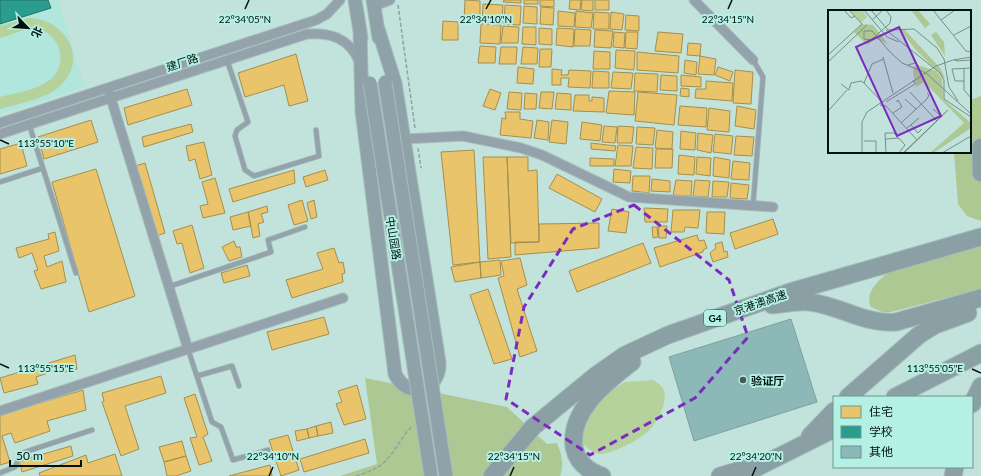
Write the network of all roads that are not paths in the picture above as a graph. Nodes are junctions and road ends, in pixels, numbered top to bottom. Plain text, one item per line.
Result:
1 (340, 0) edge
2 (355, 0) edge
3 (390, 0) edge
4 (694, 0) edge
5 (374, 3) edge
6 (378, 29) junction
7 (360, 30) junction
8 (227, 60) junction
9 (753, 60) joint
10 (360, 64) junction
11 (107, 88) junction
12 (110, 98) junction
13 (0, 123) edge
14 (29, 124) junction
15 (316, 130) dead end
16 (0, 134) edge
17 (404, 139) junction
18 (981, 147) edge
19 (43, 168) junction
20 (981, 173) edge
21 (0, 182) edge
22 (753, 206) junction
23 (773, 207) dead end
24 (305, 227) dead end
25 (981, 237) edge
26 (76, 273) dead end
27 (168, 287) junction
28 (343, 298) dead end
29 (981, 298) edge
30 (788, 304) junction
31 (747, 307) junction
32 (981, 308) edge
33 (188, 349) junction
34 (981, 353) edge
35 (197, 376) junction
36 (239, 386) dead end
37 (981, 386) edge
38 (849, 396) edge
39 (897, 396) edge
40 (973, 402) edge
41 (0, 411) edge
42 (833, 412) edge
43 (833, 429) edge
44 (92, 430) dead end
45 (794, 449) junction
46 (268, 450) dead end
47 (774, 459) junction
48 (0, 473) edge
49 (431, 476) edge
50 (446, 476) edge
51 (492, 476) edge
52 (602, 476) edge
53 (720, 476) edge
54 (740, 476) edge

1 - 11 street, 建厂路
2 - 7 main road, 中山园路
3 - 5 street
4 - 9 street
5 - 6 main road, 中山园路
6 - 17 main road
6 - 50 main road, 中山园路, bridge
7 - 10 main road
7 - 49 main road, 中山园路, bridge
8 - 10 street, 建厂路
8 - 12 street, 建厂路
8 - 15 lane
9 - 22 lane
10 - 17 main road
11 - 12 street
11 - 13 street, 建厂路
12 - 14 street, 建厂路
12 - 27 street
14 - 16 street, 建厂路
14 - 19 lane
17 - 22 street
18 - 20 highway
19 - 21 lane
19 - 26 lane
22 - 23 street
24 - 27 lane
25 - 31 highway, 京港澳高速 / G4
27 - 33 street
28 - 33 street
29 - 30 highway
30 - 31 highway
30 - 52 highway
31 - 51 highway, 京港澳高速 / G4
32 - 38 highway
33 - 35 lane
33 - 41 street
34 - 39 highway
35 - 36 lane
35 - 46 lane
37 - 40 highway
42 - 45 highway
43 - 45 highway
44 - 48 lane
45 - 47 highway
47 - 53 highway
47 - 54 highway

